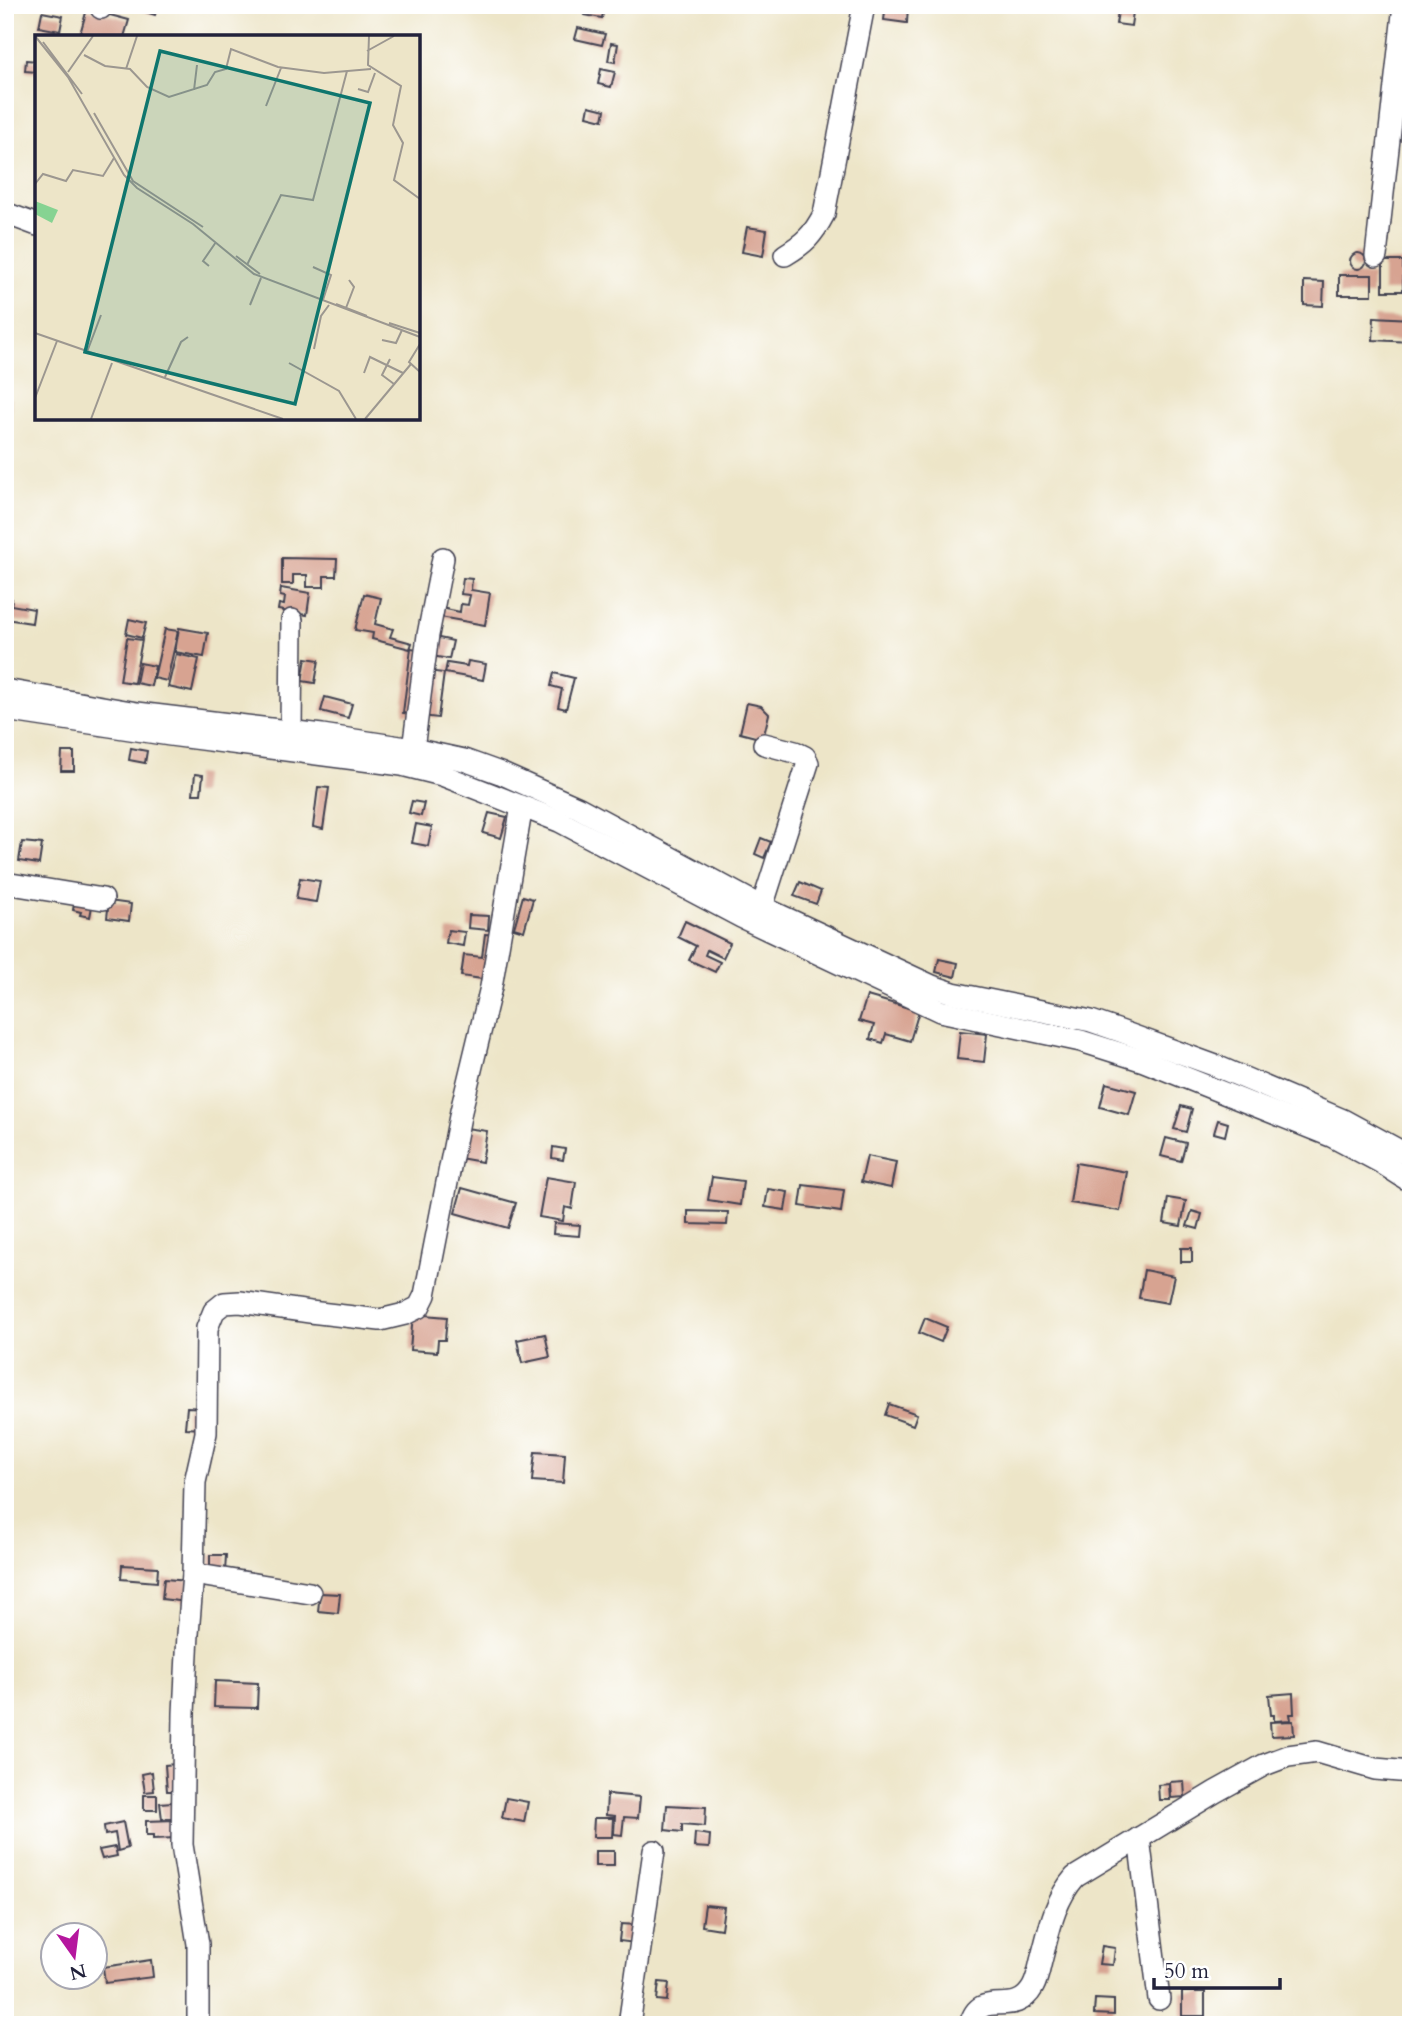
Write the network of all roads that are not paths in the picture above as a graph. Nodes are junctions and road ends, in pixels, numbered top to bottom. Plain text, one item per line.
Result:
1 (864, 5) edge
2 (1404, 5) edge
3 (5, 213) edge
4 (35, 224) edge
5 (785, 255) dead end
6 (1376, 256) dead end
7 (443, 558) dead end
8 (292, 620) dead end
9 (5, 690) edge
10 (5, 710) edge
11 (291, 731) junction
12 (764, 744) dead end
13 (413, 749) junction
14 (522, 806) junction
15 (5, 883) edge
16 (103, 899) dead end
17 (762, 907) junction
18 (1411, 1157) edge
19 (1411, 1182) edge
20 (193, 1574) junction
21 (310, 1593) dead end
22 (1411, 1772) edge
23 (1139, 1838) junction
24 (654, 1851) dead end
25 (1159, 1998) dead end
26 (198, 2025) edge
27 (629, 2025) edge
28 (970, 2025) edge

1 - 5 street
2 - 6 street
3 - 4 street
7 - 13 street
8 - 11 street
9 - 11 street
10 - 14 street
11 - 13 street
12 - 17 street
13 - 17 street
14 - 19 street
14 - 20 street
15 - 16 street
17 - 18 street
20 - 21 street
20 - 26 street
22 - 23 street
23 - 25 street
23 - 28 street
24 - 27 street

